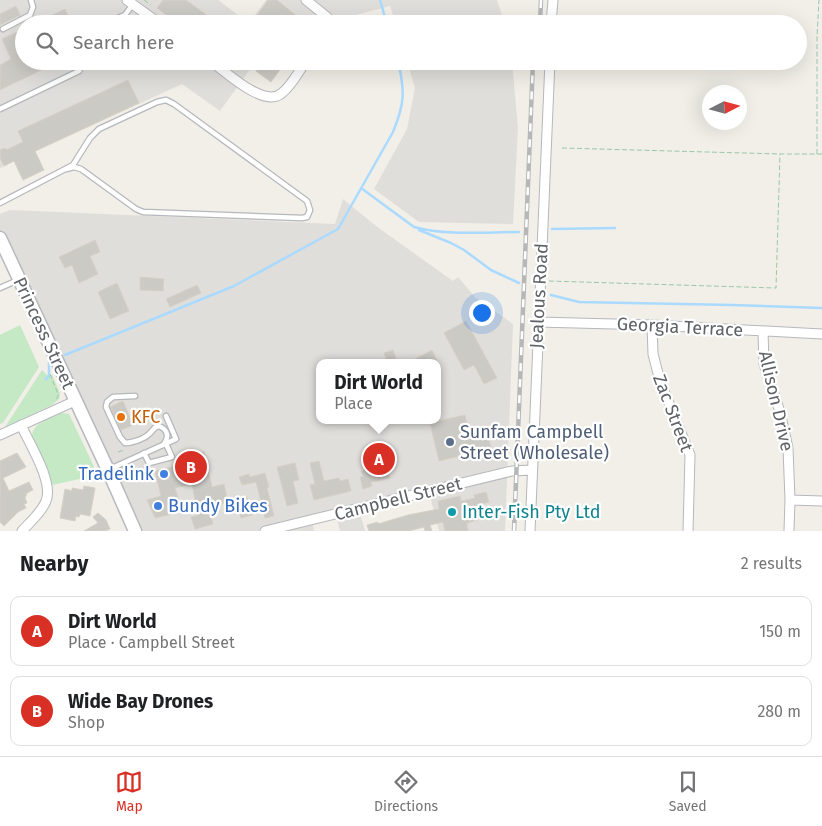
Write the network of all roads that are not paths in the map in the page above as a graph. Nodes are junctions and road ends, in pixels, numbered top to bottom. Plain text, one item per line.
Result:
1 (31, 0) edge
2 (306, 0) edge
3 (553, 0) edge
4 (130, 2) edge
5 (30, 15) edge
6 (122, 15) edge
7 (148, 15) edge
8 (325, 15) edge
9 (552, 15) edge
10 (15, 23) edge
11 (4, 29) dead end
12 (80, 70) edge
13 (223, 70) edge
14 (300, 70) edge
15 (550, 70) edge
16 (0, 108) edge
17 (66, 168) junction
18 (0, 203) edge
19 (0, 238) edge
20 (19, 280) junction
21 (0, 288) edge
22 (538, 322) junction
23 (652, 324) junction
24 (762, 331) junction
25 (822, 334) edge
26 (135, 396) dead end
27 (75, 401) junction
28 (166, 416) dead end
29 (21, 425) junction
30 (0, 435) edge
31 (164, 444) junction
32 (144, 453) junction
33 (108, 470) junction
34 (532, 470) junction
35 (790, 500) junction
36 (822, 501) edge
37 (22, 531) edge
38 (135, 531) edge
39 (264, 531) edge
40 (530, 531) edge
41 (688, 531) edge
42 (789, 531) edge

1 - 5 lane
2 - 8 street
3 - 9 street
4 - 6 lane
4 - 7 street
10 - 11 lane
12 - 16 lane
13 - 14 street
15 - 22 street, Jealous Road
17 - 17 lane
17 - 18 lane
19 - 20 main road, Princess Street
20 - 21 lane
20 - 27 main road, Princess Street
22 - 23 street, Georgia Terrace
22 - 34 street, Jealous Road
23 - 24 street, Georgia Terrace
23 - 41 street, Zac Street
24 - 25 street, Georgia Terrace
24 - 35 street, Allison Drive
26 - 31 lane
27 - 29 street
27 - 33 main road, Princess Street
28 - 31 lane
29 - 30 street
29 - 37 street
31 - 32 lane
31 - 32 lane
32 - 33 lane
33 - 38 main road, Princess Street
34 - 39 street, Campbell Street
34 - 40 street, Jealous Road
35 - 36 street
35 - 42 street, Allison Drive

